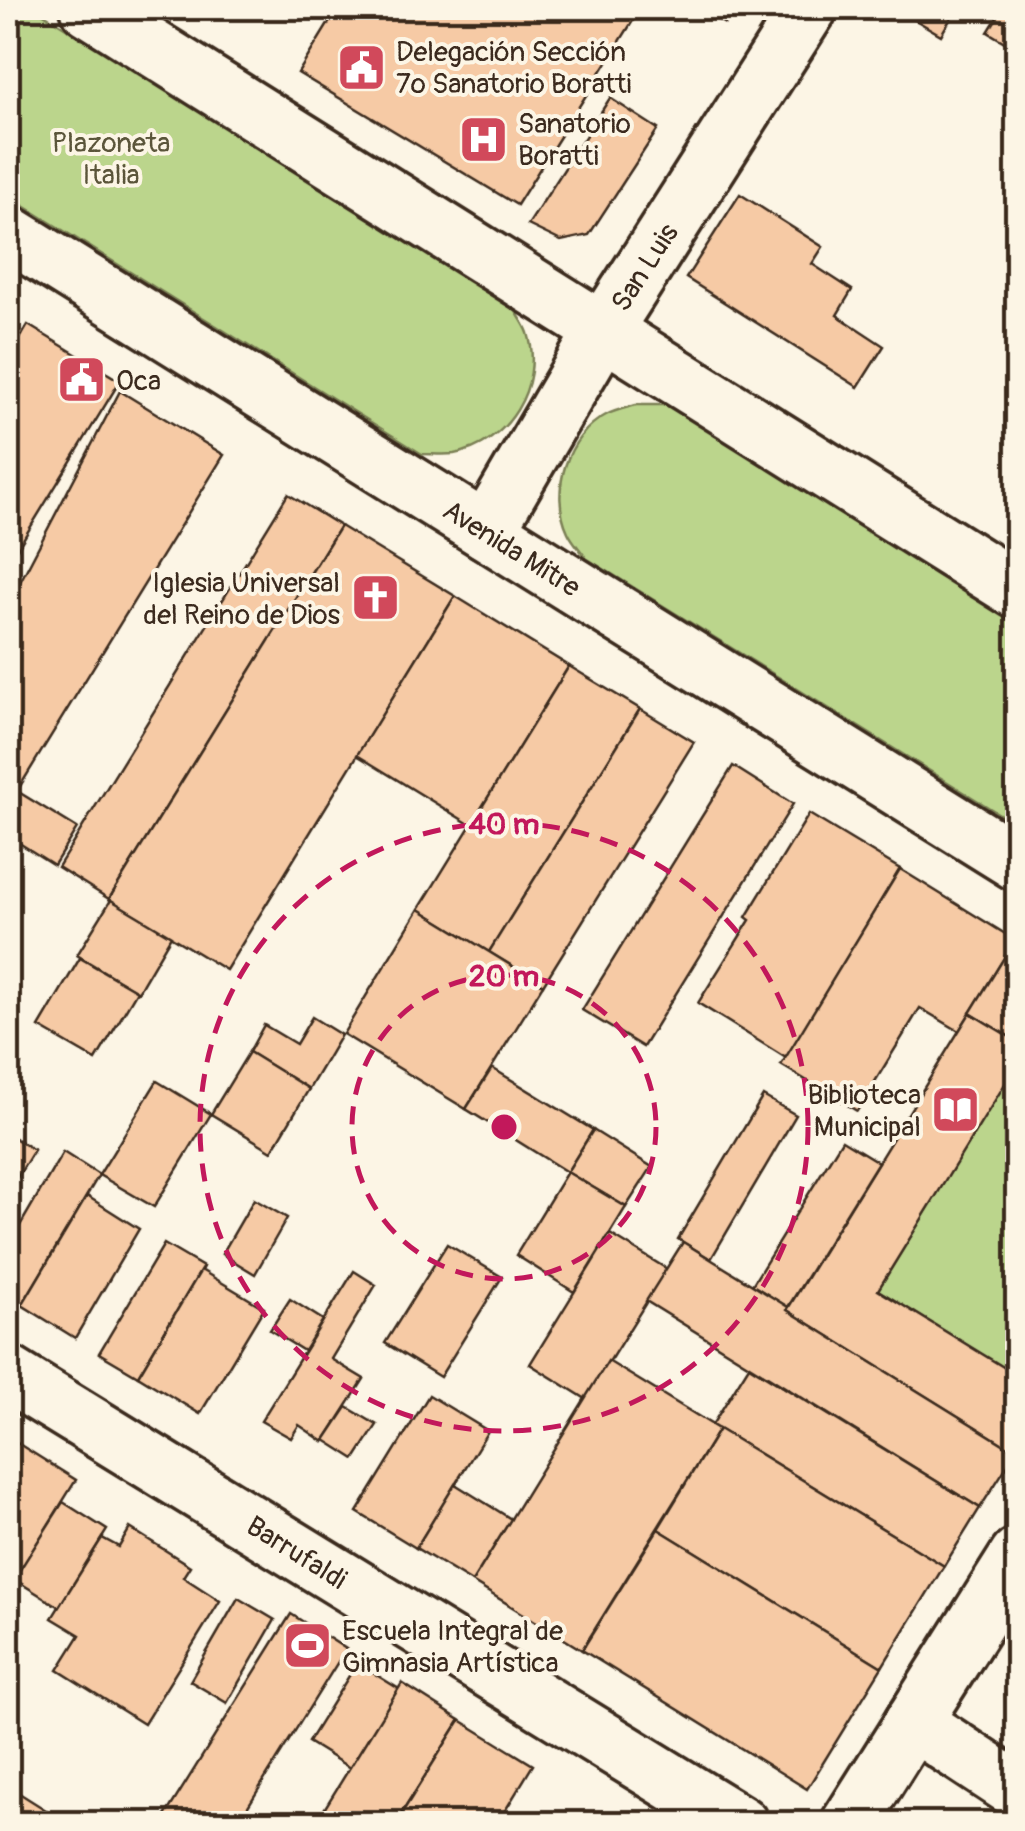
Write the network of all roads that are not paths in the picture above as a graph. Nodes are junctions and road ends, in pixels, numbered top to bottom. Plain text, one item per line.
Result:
1 (89, 8) edge
2 (809, 8) edge
3 (8, 233) edge
4 (603, 331) junction
5 (486, 531) junction
6 (1018, 591) edge
7 (1018, 862) edge
8 (8, 1374) edge
9 (1018, 1556) edge
10 (913, 1722) junction
11 (1018, 1791) edge
12 (740, 1824) edge
13 (850, 1824) edge

1 - 4 main road
2 - 4 main road, San Luis
3 - 5 main road, Avenida Mitre
4 - 5 main road, San Luis
4 - 6 main road
5 - 7 main road, Avenida Mitre
8 - 12 main road, Barrufaldi
9 - 10 main road
10 - 11 main road
10 - 13 main road

